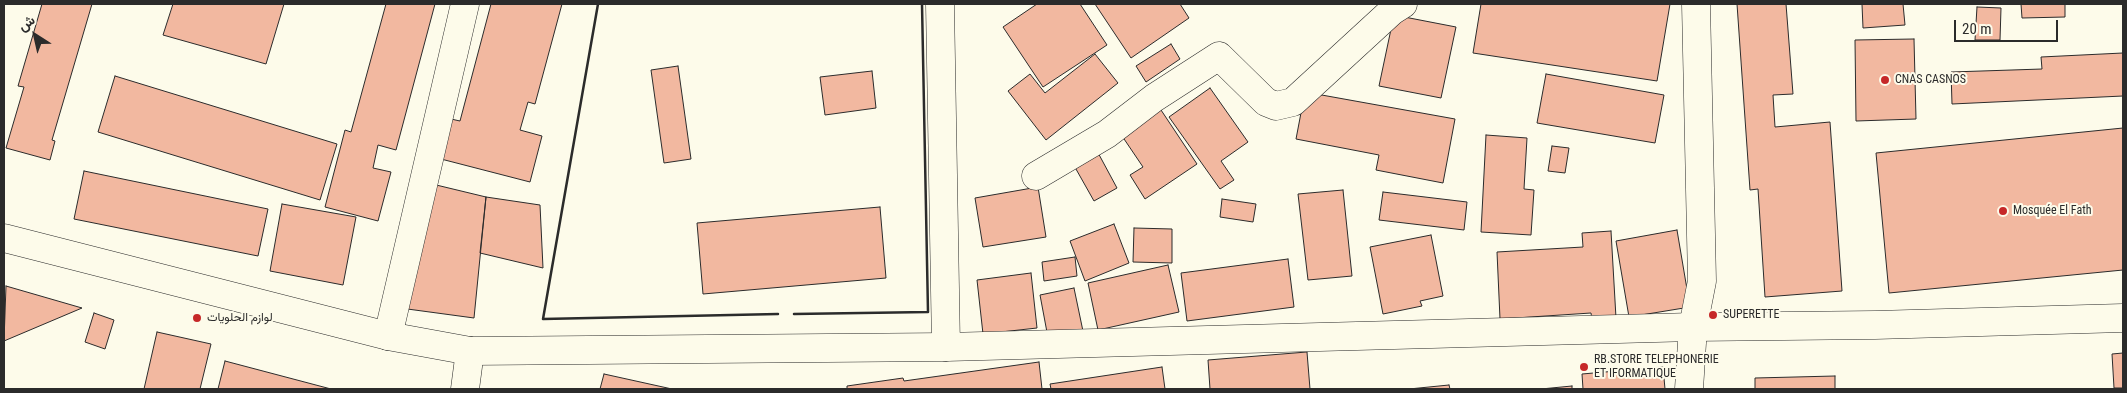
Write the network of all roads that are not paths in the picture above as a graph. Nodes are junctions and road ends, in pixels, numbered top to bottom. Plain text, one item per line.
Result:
1 (465, 4) edge
2 (940, 4) edge
3 (1403, 4) edge
4 (1696, 4) edge
5 (1036, 176) dead end
6 (4, 238) edge
7 (2123, 318) edge
8 (1693, 327) junction
9 (388, 336) junction
10 (946, 347) junction
11 (470, 351) junction
12 (465, 389) edge
13 (1689, 389) edge

1 - 9 main road
2 - 10 main road
3 - 5 main road
4 - 8 main road
6 - 9 main road
7 - 8 main road
8 - 10 main road
8 - 13 main road
9 - 11 main road
10 - 11 main road
11 - 12 main road

